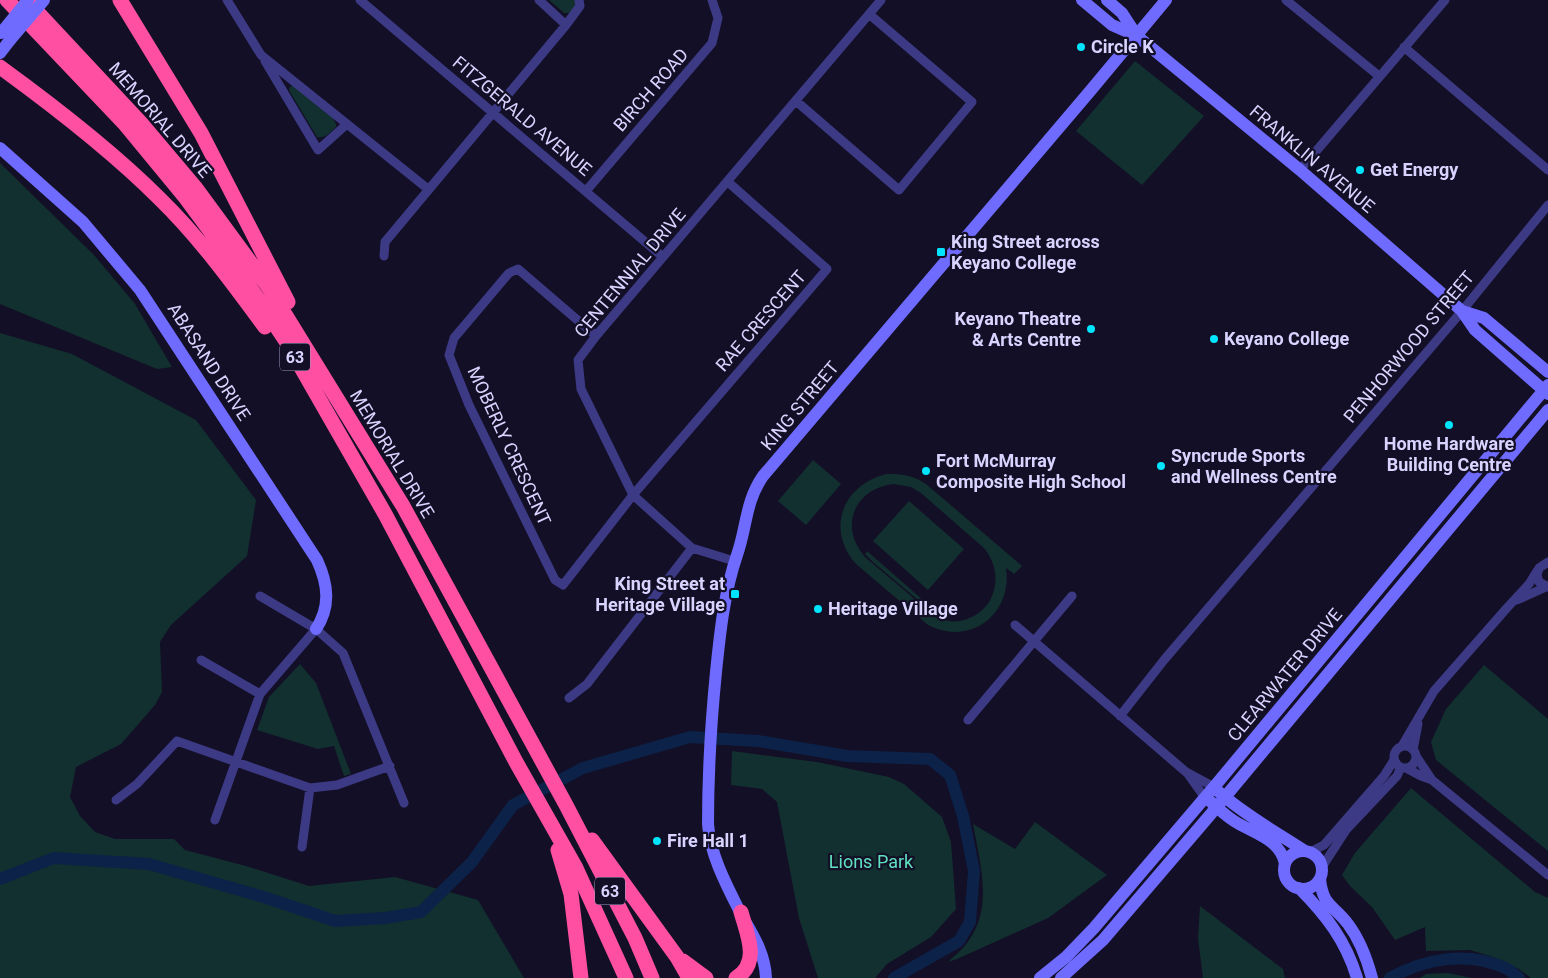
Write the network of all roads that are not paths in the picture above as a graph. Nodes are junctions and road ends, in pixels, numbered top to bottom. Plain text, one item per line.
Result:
1 (7, 0) edge
2 (27, 0) edge
3 (44, 0) edge
4 (120, 0) edge
5 (227, 0) edge
6 (361, 0) edge
7 (539, 0) edge
8 (579, 0) edge
9 (712, 0) edge
10 (881, 0) edge
11 (1082, 0) edge
12 (1107, 0) edge
13 (1166, 0) edge
14 (1286, 0) edge
15 (1445, 0) edge
16 (869, 14) junction
17 (566, 25) junction
18 (4, 35) edge
19 (1137, 36) junction
20 (1404, 47) junction
21 (0, 52) edge
22 (261, 55) junction
23 (0, 67) edge
24 (1379, 76) junction
25 (796, 101) junction
26 (493, 113) junction
27 (347, 124) junction
28 (0, 148) edge
29 (1300, 170) junction
30 (1548, 170) edge
31 (728, 182) junction
32 (428, 189) junction
33 (586, 191) junction
34 (1548, 204) edge
35 (384, 256) dead end
36 (663, 257) junction
37 (1462, 311) junction
38 (596, 336) junction
39 (1548, 372) edge
40 (1547, 390) edge
41 (344, 410) junction
42 (1548, 410) edge
43 (343, 440) junction
44 (633, 495) junction
45 (692, 548) junction
46 (734, 561) junction
47 (1548, 562) edge
48 (1537, 571) junction
49 (1547, 587) edge
50 (260, 596) dead end
51 (1072, 596) dead end
52 (1512, 602) junction
53 (1016, 624) dead end
54 (316, 629) junction
55 (1035, 641) junction
56 (201, 660) dead end
57 (260, 694) junction
58 (569, 698) dead end
59 (1120, 716) junction
60 (1419, 719) junction
61 (968, 720) dead end
62 (1402, 746) junction
63 (1415, 753) junction
64 (1394, 760) junction
65 (236, 762) junction
66 (390, 766) junction
67 (1404, 767) junction
68 (1186, 772) junction
69 (1432, 780) junction
70 (1214, 787) junction
71 (310, 788) junction
72 (1225, 797) junction
73 (1205, 798) junction
74 (116, 800) dead end
75 (404, 802) dead end
76 (566, 805) junction
77 (1216, 807) junction
78 (547, 818) junction
79 (215, 820) dead end
80 (302, 848) dead end
81 (1307, 852) junction
82 (1285, 864) junction
83 (1321, 873) junction
84 (1548, 875) edge
85 (1298, 888) junction
86 (740, 912) junction
87 (750, 929) junction
88 (677, 957) junction
89 (581, 978) edge
90 (626, 978) edge
91 (652, 978) edge
92 (689, 978) edge
93 (706, 978) edge
94 (736, 978) edge
95 (758, 978) edge
96 (766, 978) edge
97 (1040, 978) edge
98 (1061, 978) edge
99 (1356, 978) edge
100 (1372, 978) edge

1 - 43 highway, MEMORIAL DRIVE / 63
2 - 18 main road, bridge
2 - 41 highway, MEMORIAL DRIVE / 63
3 - 18 main road, bridge
4 - 41 highway
5 - 22 street
6 - 26 street, FITZGERALD AVENUE
7 - 17 street
8 - 17 street
9 - 33 street, BIRCH ROAD
10 - 16 street, CENTENNIAL DRIVE
11 - 19 main road, FRANKLIN AVENUE
12 - 19 main road, FRANKLIN AVENUE
13 - 19 main road, KING STREET
14 - 24 street
15 - 20 street
16 - 25 street, CENTENNIAL DRIVE
16 - 25 street
17 - 26 street
18 - 21 main road
19 - 29 main road, FRANKLIN AVENUE
19 - 46 main road, KING STREET
20 - 24 street
20 - 30 street
22 - 27 street
22 - 27 street
23 - 43 highway
24 - 29 street
25 - 31 street, CENTENNIAL DRIVE
26 - 32 street
26 - 33 street, FITZGERALD AVENUE
27 - 32 street
28 - 54 main road, ABASAND DRIVE
29 - 37 main road, FRANKLIN AVENUE
31 - 36 street, CENTENNIAL DRIVE
31 - 44 street, RAE CRESCENT
32 - 35 street
33 - 36 street, FITZGERALD AVENUE
34 - 37 street, PENHORWOOD STREET
36 - 38 street, CENTENNIAL DRIVE
37 - 39 main road, FRANKLIN AVENUE
37 - 40 main road, FRANKLIN AVENUE
37 - 59 street, PENHORWOOD STREET
38 - 44 street, CENTENNIAL DRIVE
38 - 44 street, MOBERLY CRESCENT
40 - 70 main road, CLEARWATER DRIVE
41 - 76 highway, MEMORIAL DRIVE / 63
42 - 72 main road, CLEARWATER DRIVE
43 - 78 highway, MEMORIAL DRIVE / 63
44 - 45 street, CENTENNIAL DRIVE
45 - 46 street, CENTENNIAL DRIVE
45 - 58 street
46 - 86 main road, KING STREET
47 - 48 street
48 - 49 street
48 - 52 street
49 - 52 street
50 - 54 street
51 - 55 street
52 - 60 street
53 - 55 street
54 - 57 street
54 - 66 street
55 - 59 street
55 - 61 street
56 - 57 street
57 - 65 street
59 - 68 street
60 - 62 street
60 - 63 street
62 - 63 street
62 - 64 street
63 - 67 street
63 - 69 street
64 - 67 street
64 - 81 street
65 - 71 street
65 - 74 street
65 - 79 street
66 - 71 street
66 - 75 street
67 - 69 street
67 - 83 street
68 - 70 street
68 - 73 street
69 - 84 street
70 - 72 main road
70 - 73 main road, CLEARWATER DRIVE
71 - 80 street
72 - 77 main road, CLEARWATER DRIVE
72 - 81 main road
73 - 77 main road
73 - 97 main road, CLEARWATER DRIVE
76 - 88 highway
76 - 91 highway, MEMORIAL DRIVE / 63
77 - 82 main road
77 - 98 main road, CLEARWATER DRIVE
78 - 89 highway
78 - 90 highway, MEMORIAL DRIVE / 63
81 - 82 main road
81 - 83 main road
82 - 85 main road
83 - 85 main road
83 - 100 main road
85 - 99 main road
86 - 87 main road, KING STREET
86 - 94 highway
87 - 95 main road, KING STREET
87 - 96 main road, KING STREET
88 - 92 highway
88 - 93 highway

